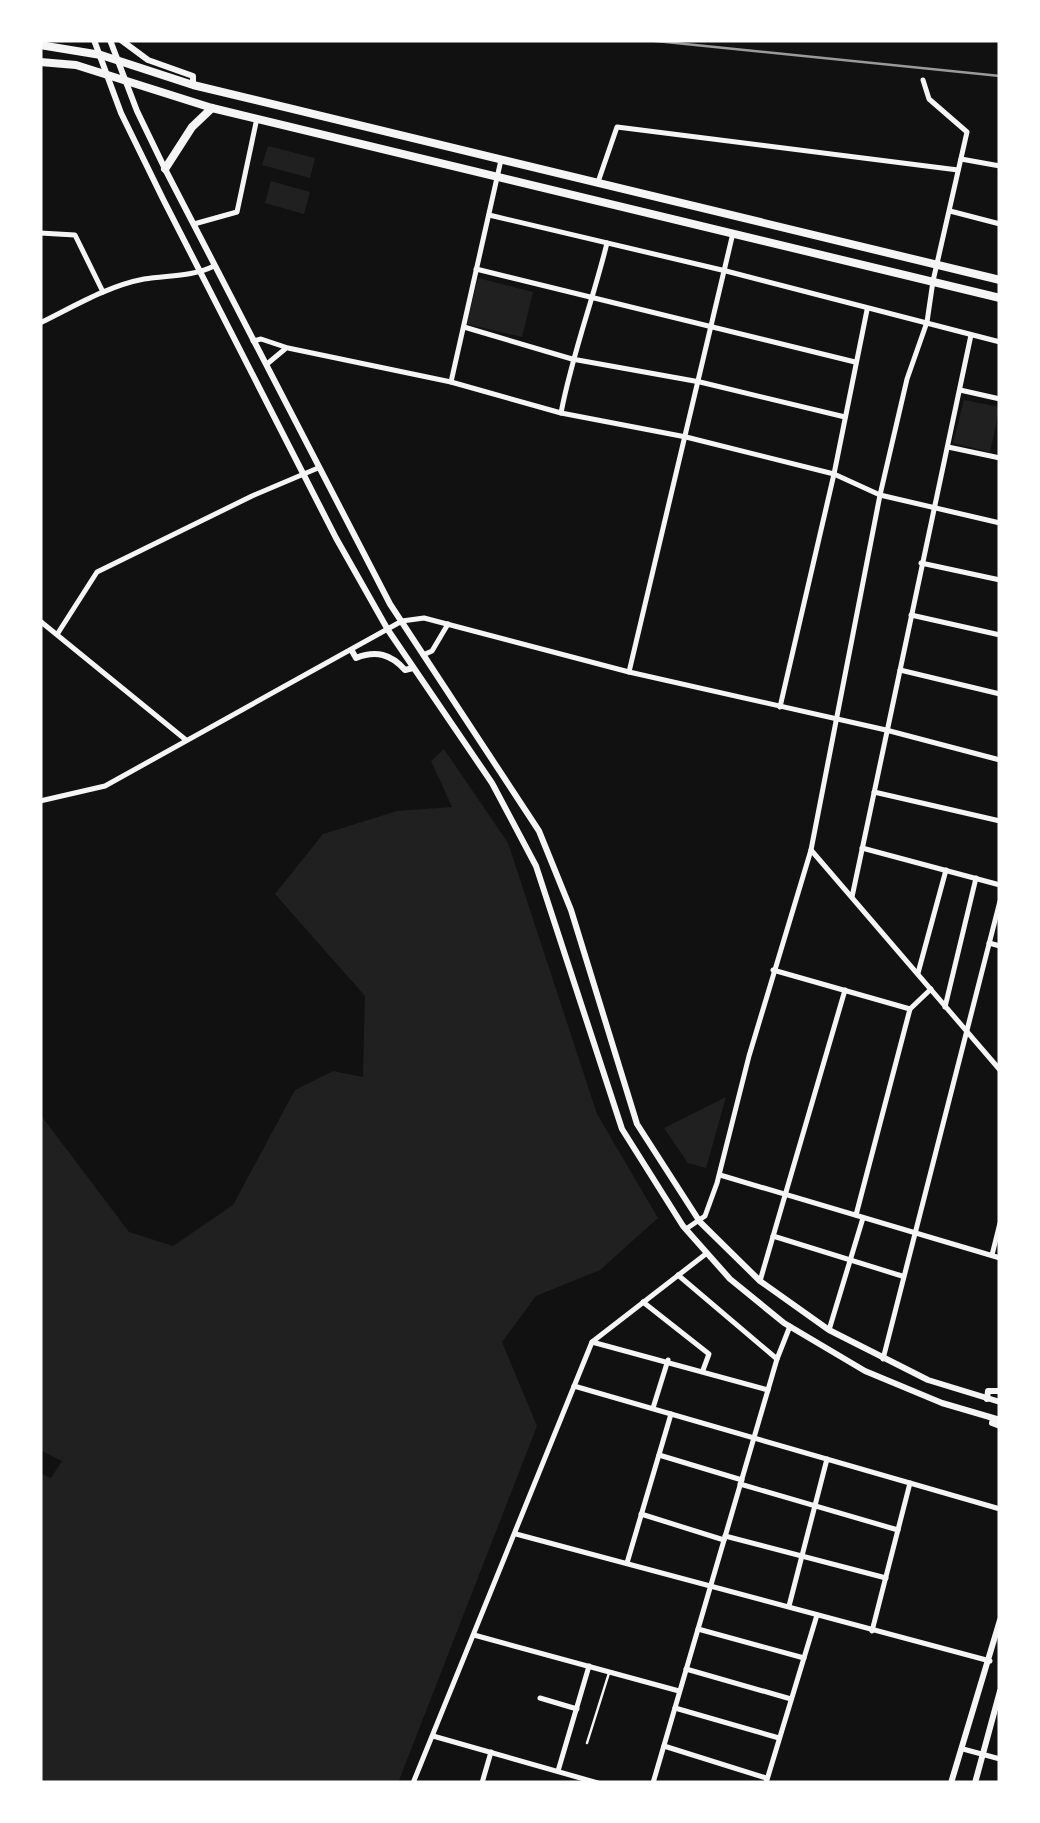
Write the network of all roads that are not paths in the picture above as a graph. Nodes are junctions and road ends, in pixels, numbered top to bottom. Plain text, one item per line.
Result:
1 (70, 40) edge
2 (94, 40) edge
3 (110, 40) edge
4 (122, 40) edge
5 (40, 45) edge
6 (60, 46) junction
7 (101, 55) junction
8 (40, 62) edge
9 (120, 62) junction
10 (108, 74) junction
11 (126, 80) junction
12 (923, 80) dead end
13 (192, 85) junction
14 (212, 108) junction
15 (257, 118) junction
16 (501, 158) junction
17 (962, 158) junction
18 (1000, 166) edge
19 (164, 168) junction
20 (959, 170) junction
21 (497, 177) junction
22 (598, 182) junction
23 (950, 211) junction
24 (489, 215) junction
25 (194, 224) junction
26 (1000, 224) edge
27 (733, 232) junction
28 (40, 233) edge
29 (607, 242) junction
30 (937, 264) junction
31 (214, 266) junction
32 (476, 269) junction
33 (726, 271) junction
34 (202, 272) junction
35 (1000, 280) edge
36 (933, 281) junction
37 (103, 292) junction
38 (594, 298) junction
39 (1000, 298) edge
40 (867, 308) junction
41 (927, 322) junction
42 (40, 323) edge
43 (464, 327) junction
44 (712, 327) junction
45 (971, 335) junction
46 (253, 342) junction
47 (1000, 342) edge
48 (288, 348) junction
49 (572, 359) junction
50 (855, 362) junction
51 (266, 365) junction
52 (451, 382) junction
53 (700, 382) junction
54 (960, 390) junction
55 (1000, 399) edge
56 (561, 414) junction
57 (845, 417) junction
58 (686, 437) junction
59 (948, 446) junction
60 (1000, 458) edge
61 (318, 468) junction
62 (304, 474) junction
63 (834, 474) junction
64 (880, 495) junction
65 (933, 508) junction
66 (1000, 523) edge
67 (922, 563) junction
68 (1000, 580) edge
69 (911, 614) junction
70 (40, 621) edge
71 (402, 621) junction
72 (448, 624) junction
73 (388, 630) junction
74 (58, 633) junction
75 (1000, 634) edge
76 (352, 651) junction
77 (423, 656) junction
78 (413, 668) junction
79 (900, 670) junction
80 (629, 672) junction
81 (1000, 694) edge
82 (780, 708) junction
83 (835, 720) junction
84 (886, 730) junction
85 (186, 740) junction
86 (1000, 760) edge
87 (874, 792) junction
88 (40, 801) edge
89 (1000, 821) edge
90 (862, 848) junction
91 (811, 850) junction
92 (946, 870) junction
93 (976, 878) junction
94 (1000, 885) edge
95 (852, 897) junction
96 (1000, 900) edge
97 (989, 943) junction
98 (1000, 946) edge
99 (773, 970) junction
100 (918, 974) junction
101 (931, 989) junction
102 (845, 990) junction
103 (945, 1006) junction
104 (910, 1009) junction
105 (966, 1032) junction
106 (1000, 1070) edge
107 (719, 1175) junction
108 (786, 1194) junction
109 (859, 1216) junction
110 (700, 1222) junction
111 (1000, 1223) edge
112 (686, 1229) junction
113 (916, 1232) junction
114 (773, 1236) junction
115 (707, 1252) junction
116 (992, 1255) junction
117 (1000, 1258) edge
118 (850, 1260) junction
119 (678, 1275) junction
120 (902, 1276) junction
121 (760, 1280) junction
122 (643, 1302) junction
123 (790, 1326) junction
124 (829, 1330) junction
125 (592, 1342) junction
126 (777, 1359) junction
127 (883, 1359) junction
128 (668, 1360) junction
129 (702, 1370) junction
130 (574, 1386) junction
131 (768, 1390) junction
132 (1000, 1392) edge
133 (986, 1399) junction
134 (1000, 1402) edge
135 (653, 1408) junction
136 (672, 1414) junction
137 (998, 1422) edge
138 (754, 1438) junction
139 (659, 1455) junction
140 (827, 1459) junction
141 (741, 1482) junction
142 (910, 1483) junction
143 (815, 1506) junction
144 (1000, 1510) edge
145 (641, 1514) junction
146 (898, 1530) junction
147 (516, 1534) junction
148 (725, 1538) junction
149 (802, 1556) junction
150 (626, 1562) junction
151 (886, 1578) junction
152 (711, 1586) junction
153 (789, 1606) junction
154 (817, 1615) junction
155 (1000, 1620) edge
156 (698, 1629) junction
157 (872, 1630) junction
158 (474, 1635) junction
159 (804, 1658) junction
160 (990, 1661) junction
161 (589, 1666) junction
162 (686, 1669) junction
163 (609, 1672) junction
164 (1000, 1691) edge
165 (680, 1692) junction
166 (540, 1698) dead end
167 (791, 1699) junction
168 (675, 1708) junction
169 (577, 1709) junction
170 (432, 1736) junction
171 (780, 1738) junction
172 (587, 1743) dead end
173 (664, 1746) junction
174 (962, 1749) junction
175 (492, 1752) junction
176 (984, 1755) junction
177 (1000, 1759) edge
178 (558, 1771) junction
179 (568, 1774) junction
180 (766, 1781) edge
181 (413, 1783) edge
182 (482, 1783) edge
183 (566, 1783) edge
184 (598, 1783) edge
185 (653, 1783) edge
186 (951, 1783) edge
187 (975, 1783) edge

1 - 6 main road
2 - 7 street
3 - 9 street
4 - 13 street
5 - 6 main road
6 - 7 main road
7 - 9 main road
7 - 10 street
8 - 10 main road
9 - 11 street
9 - 13 main road
10 - 11 main road
10 - 34 street
11 - 14 main road
11 - 19 street
12 - 17 street
13 - 16 main road
14 - 15 main road
14 - 19 main road
15 - 21 main road
15 - 25 street
16 - 21 street
16 - 22 main road
17 - 18 street
17 - 20 street
19 - 25 street
20 - 22 street
20 - 23 street
21 - 24 street
21 - 27 main road
22 - 30 main road
23 - 26 street
23 - 30 street
24 - 29 street
24 - 32 street
25 - 31 street
27 - 33 street
27 - 36 main road
28 - 37 street
29 - 33 street
29 - 38 street
30 - 35 main road
30 - 36 street
31 - 34 street
31 - 46 street
32 - 38 street
32 - 43 street
33 - 40 street
33 - 44 street
34 - 37 street
34 - 62 street
36 - 39 main road
36 - 41 street
37 - 42 street
38 - 44 street
38 - 49 street
40 - 41 street
40 - 50 street
41 - 45 street
41 - 64 street
43 - 49 street
43 - 52 street
44 - 50 street
44 - 53 street
45 - 47 street
45 - 54 street
46 - 48 street
46 - 51 street
48 - 51 street
48 - 52 street
49 - 53 street
49 - 56 street
50 - 57 street
51 - 61 street
52 - 56 street
53 - 57 street
53 - 58 street
54 - 55 street
54 - 59 street
56 - 58 street
57 - 63 street
58 - 63 street
58 - 80 street
59 - 60 street
59 - 65 street
61 - 62 street
61 - 71 street
62 - 73 street
62 - 74 street
63 - 64 street
63 - 82 street
64 - 65 street
64 - 83 street
65 - 66 street
65 - 67 street
67 - 68 street
67 - 69 street
69 - 75 street
69 - 79 street
70 - 74 street
71 - 72 street
71 - 73 street
71 - 77 street
72 - 77 street
72 - 80 street
73 - 76 street
73 - 78 street
74 - 85 street
76 - 78 street
76 - 85 street
77 - 110 street
78 - 112 street
79 - 81 street
79 - 84 street
80 - 82 street
82 - 83 street
83 - 84 street
83 - 91 street
84 - 86 street
84 - 87 street
85 - 88 street
87 - 89 street
87 - 90 street
90 - 92 street
90 - 95 street
91 - 95 street
91 - 99 street
92 - 93 street
92 - 100 street
93 - 94 street
93 - 103 street
95 - 100 street
96 - 97 street
97 - 98 street
97 - 105 street
99 - 102 street
99 - 107 street
100 - 101 street
101 - 103 street
101 - 104 street
102 - 104 street
102 - 108 street
103 - 105 street
104 - 109 street
105 - 106 street
105 - 113 street
107 - 108 street
107 - 110 street
108 - 109 street
108 - 114 street
109 - 113 street
109 - 118 street
110 - 112 street
110 - 121 street
111 - 116 street
112 - 115 street
113 - 116 street
113 - 120 street
114 - 118 street
114 - 121 street
115 - 119 street
115 - 123 street
116 - 117 street
118 - 120 street
118 - 124 street
119 - 122 street
119 - 126 street
120 - 127 street
121 - 124 street
122 - 125 street
122 - 129 street
123 - 126 street
123 - 137 street
124 - 127 street
125 - 128 street
125 - 130 street
126 - 131 street
127 - 133 street
128 - 129 street
128 - 135 street
129 - 131 street
130 - 135 street
130 - 147 street
131 - 138 street
132 - 133 street
133 - 134 street
135 - 136 street
136 - 138 street
136 - 139 street
138 - 140 street
138 - 141 street
139 - 141 street
139 - 145 street
140 - 142 street
140 - 143 street
141 - 143 street
141 - 148 street
142 - 144 street
142 - 146 street
143 - 146 street
143 - 149 street
145 - 148 street
145 - 150 street
146 - 151 street
147 - 150 street
147 - 158 street
148 - 149 street
148 - 152 street
149 - 151 street
149 - 153 street
150 - 152 street
151 - 157 street
152 - 153 street
152 - 156 street
153 - 154 street
154 - 157 street
154 - 159 street
155 - 160 street
156 - 159 street
156 - 162 street
157 - 160 street
158 - 161 street
158 - 170 street
159 - 167 street
160 - 174 street
161 - 163 street
161 - 169 street
162 - 165 street
162 - 167 street
163 - 165 street
163 - 172 lane
164 - 176 street
165 - 168 street
166 - 169 street
167 - 171 street
168 - 171 street
168 - 173 street
169 - 178 street
170 - 175 street
170 - 181 street
171 - 180 street
173 - 180 street
173 - 185 street
174 - 176 street
174 - 186 street
175 - 178 street
175 - 182 street
176 - 177 street
176 - 187 street
178 - 179 street
179 - 183 street
179 - 184 street

